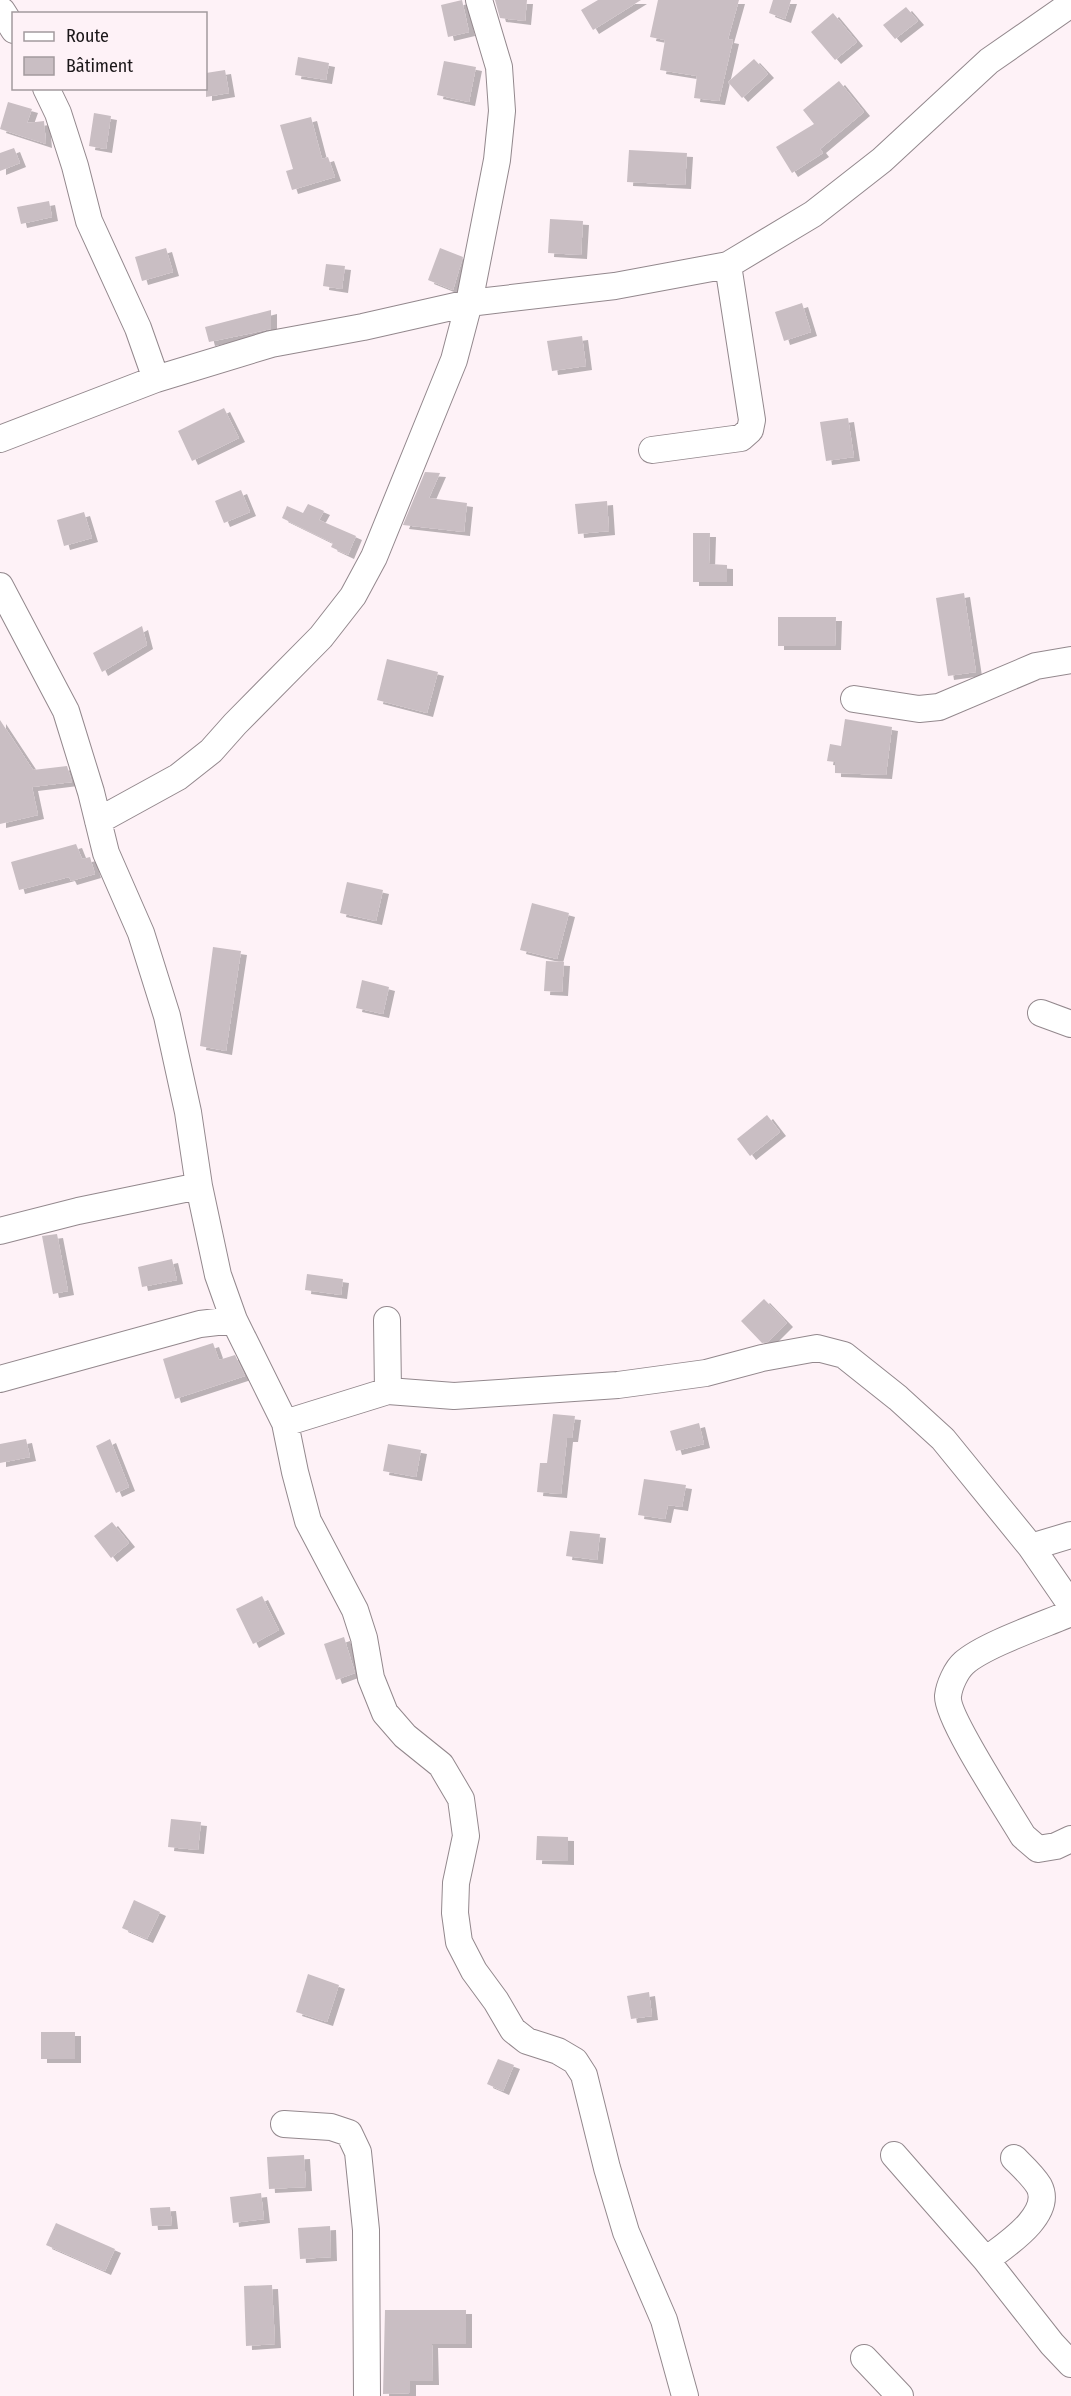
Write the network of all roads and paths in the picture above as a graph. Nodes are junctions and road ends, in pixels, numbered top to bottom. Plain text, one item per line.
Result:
1 (478, 0) edge
2 (1071, 4) edge
3 (47, 90) edge
4 (728, 266) junction
5 (469, 303) junction
6 (156, 379) junction
7 (0, 439) edge
8 (652, 450) dead end
9 (0, 586) edge
10 (1071, 660) edge
11 (854, 699) dead end
12 (98, 821) junction
13 (1041, 1013) dead end
14 (1071, 1024) edge
15 (199, 1186) junction
16 (0, 1231) edge
17 (234, 1320) junction
18 (387, 1320) dead end
19 (0, 1379) edge
20 (388, 1391) junction
21 (285, 1423) junction
22 (1071, 1535) edge
23 (1031, 1547) junction
24 (1071, 1605) edge
25 (1071, 1613) edge
26 (1071, 1839) edge
27 (284, 2124) dead end
28 (894, 2155) dead end
29 (1014, 2158) dead end
30 (986, 2260) junction
31 (864, 2358) dead end
32 (1071, 2364) edge
33 (367, 2396) edge
34 (685, 2396) edge
35 (900, 2396) edge

1 - 5 street
2 - 4 street
3 - 6 street
4 - 5 street
4 - 8 street
5 - 6 street
5 - 12 street
6 - 7 street
9 - 12 street
10 - 11 street
12 - 15 street
13 - 14 street
15 - 16 street
15 - 17 street
17 - 19 street
17 - 21 street
18 - 20 street
20 - 21 street
20 - 23 street
21 - 34 street
22 - 23 street
23 - 24 street
25 - 26 street
27 - 33 street
28 - 30 street
29 - 30 street
30 - 32 street
31 - 35 street

